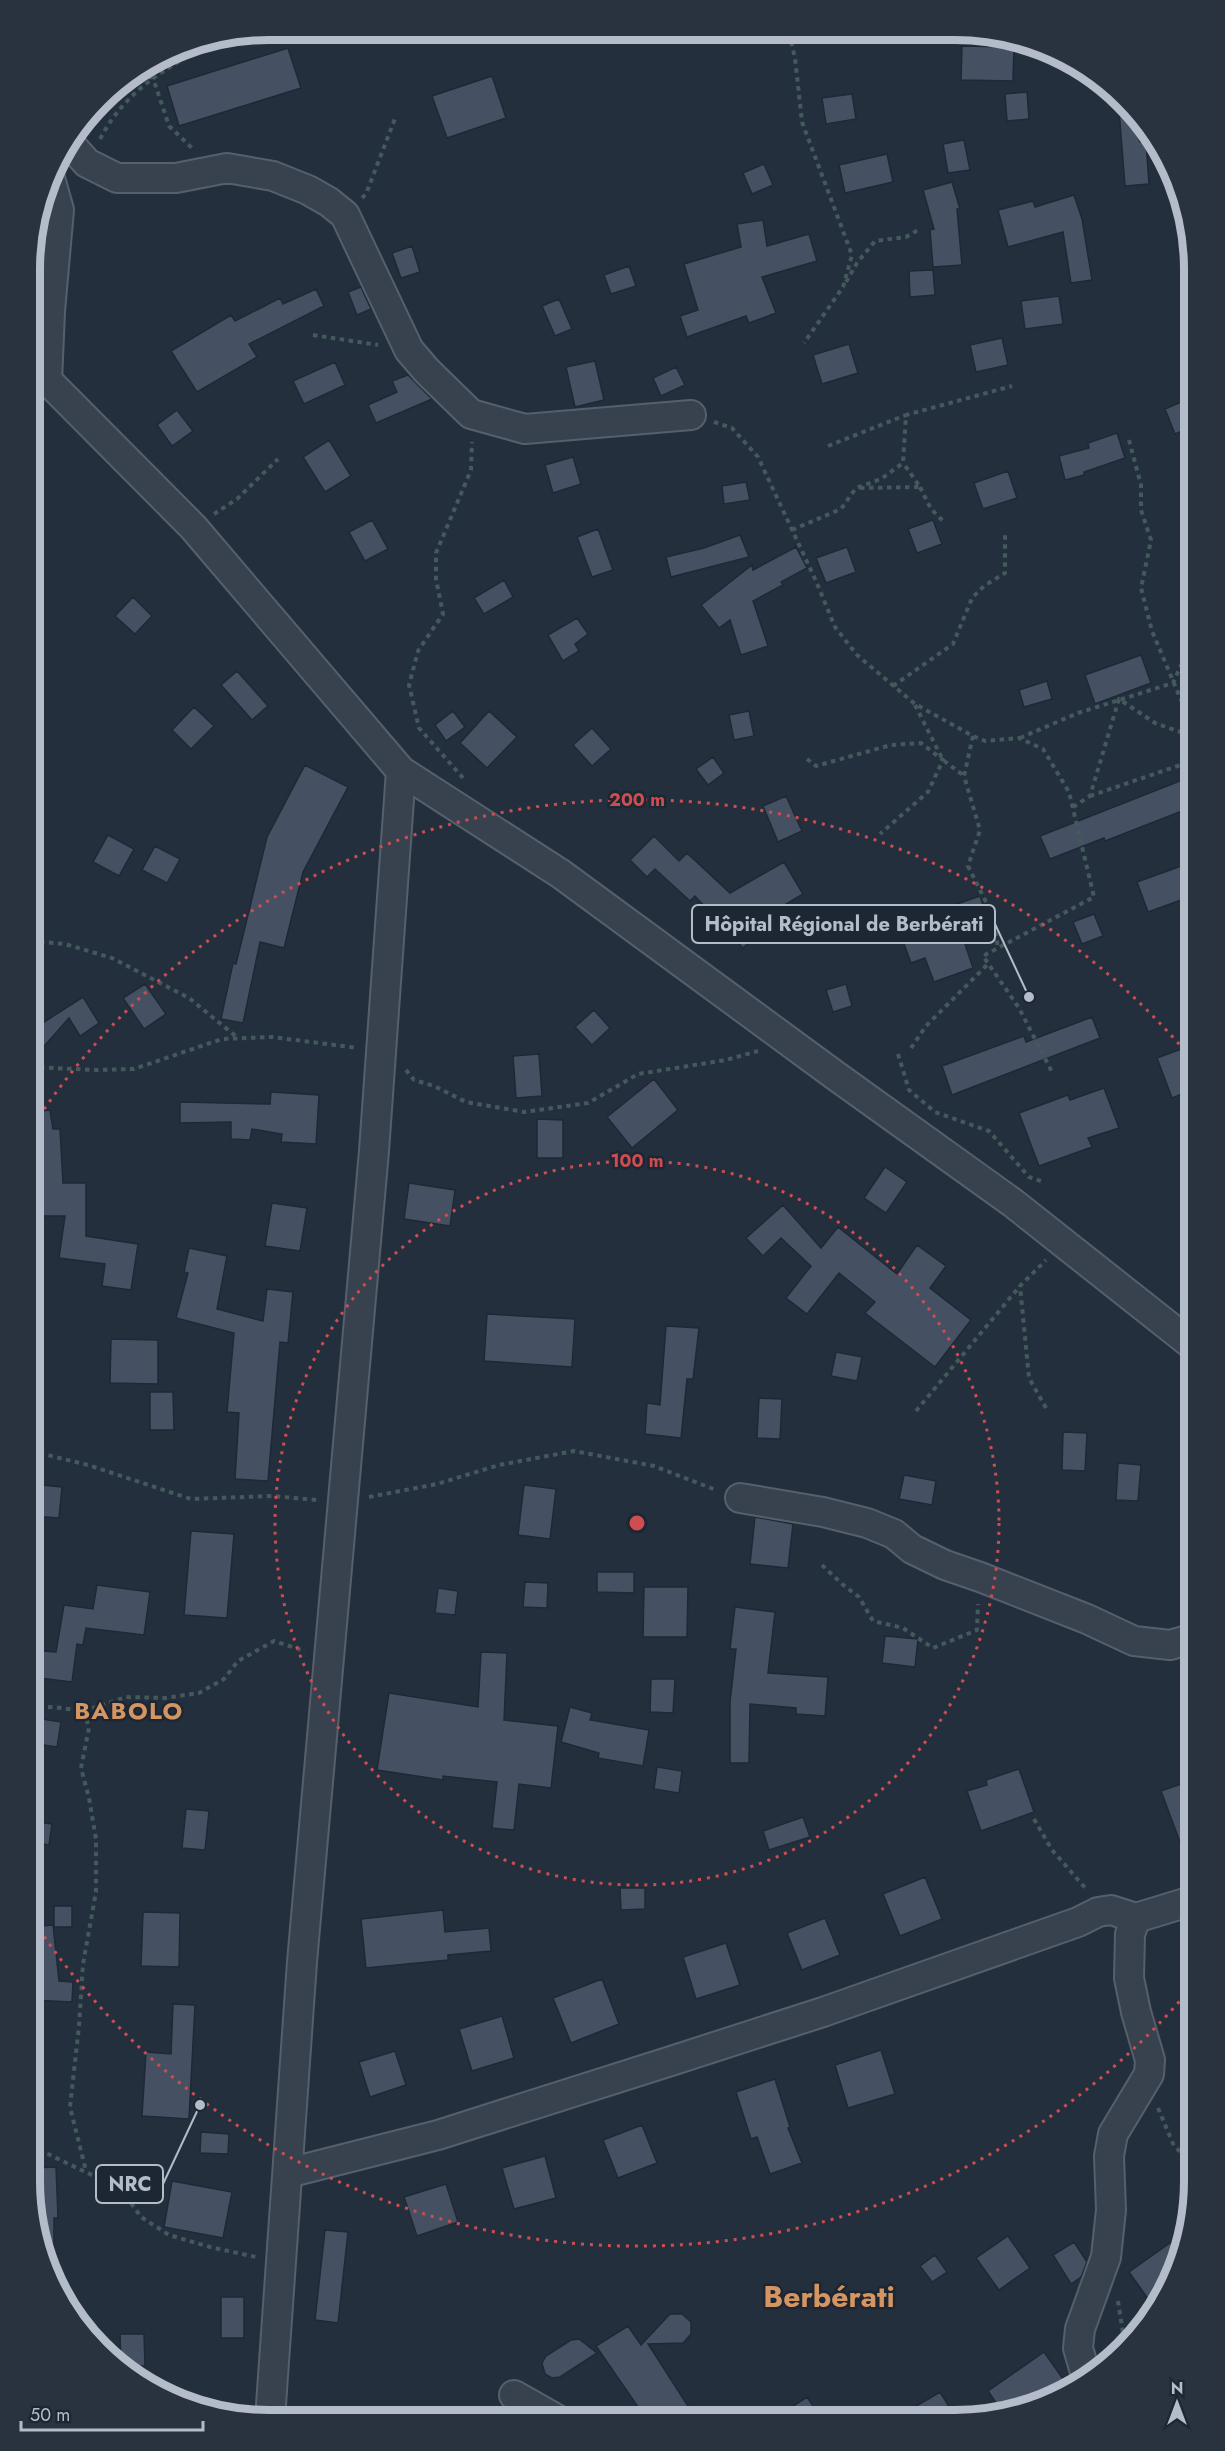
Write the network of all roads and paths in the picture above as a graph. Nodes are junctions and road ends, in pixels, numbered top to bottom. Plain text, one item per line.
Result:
1 (791, 40) edge
2 (191, 55) edge
3 (151, 73) edge
4 (152, 77) junction
5 (142, 79) edge
6 (396, 116) dead end
7 (79, 153) edge
8 (227, 168) junction
9 (54, 193) edge
10 (345, 215) junction
11 (918, 230) dead end
12 (843, 288) junction
13 (313, 335) dead end
14 (804, 343) dead end
15 (409, 350) junction
16 (40, 374) edge
17 (1012, 386) dead end
18 (471, 414) junction
19 (692, 415) joint
20 (906, 415) junction
21 (1130, 440) dead end
22 (828, 446) dead end
23 (278, 459) dead end
24 (903, 463) junction
25 (920, 487) junction
26 (856, 488) junction
27 (944, 522) dead end
28 (193, 527) junction
29 (792, 530) junction
30 (1005, 534) dead end
31 (1184, 659) edge
32 (1173, 683) junction
33 (893, 686) junction
34 (1119, 699) junction
35 (1184, 699) edge
36 (1181, 700) junction
37 (915, 704) junction
38 (1184, 708) edge
39 (1184, 732) edge
40 (973, 736) junction
41 (1019, 738) junction
42 (807, 759) dead end
43 (943, 760) junction
44 (1184, 764) edge
45 (401, 771) junction
46 (964, 776) junction
47 (468, 787) dead end
48 (1090, 796) junction
49 (1073, 807) junction
50 (880, 834) dead end
51 (40, 942) edge
52 (998, 948) junction
53 (988, 964) junction
54 (238, 1038) junction
55 (789, 1042) junction
56 (911, 1048) dead end
57 (381, 1050) junction
58 (898, 1054) dead end
59 (40, 1067) edge
60 (1053, 1074) dead end
61 (1044, 1182) dead end
62 (1064, 1242) junction
63 (1020, 1286) junction
64 (1184, 1338) edge
65 (1046, 1408) dead end
66 (916, 1412) dead end
67 (40, 1453) edge
68 (740, 1498) joint
69 (343, 1502) junction
70 (822, 1565) dead end
71 (980, 1577) junction
72 (1184, 1641) edge
73 (329, 1658) junction
74 (40, 1708) edge
75 (84, 1711) junction
76 (1034, 1818) dead end
77 (1184, 1903) edge
78 (1098, 1912) junction
79 (1136, 1918) junction
80 (1158, 2106) dead end
81 (40, 2152) edge
82 (1184, 2155) edge
83 (86, 2171) junction
84 (288, 2173) junction
85 (282, 2263) junction
86 (1085, 2371) edge
87 (514, 2395) dead end
88 (271, 2410) edge
89 (540, 2410) edge

1 - 12 path
2 - 4 path
3 - 4 path
4 - 5 path
4 - 7 path
4 - 8 path
6 - 10 path
7 - 8 street
8 - 10 street
9 - 16 street
10 - 15 street
11 - 12 path
12 - 14 path
13 - 15 path
15 - 18 street
16 - 28 street
17 - 20 path
18 - 19 street
18 - 47 path
19 - 29 path
20 - 22 path
20 - 24 path
21 - 32 path
23 - 28 path
24 - 25 path
24 - 26 path
25 - 26 path
25 - 27 path
26 - 29 path
28 - 45 street
29 - 33 path
30 - 33 path
31 - 32 path
32 - 34 path
32 - 36 path
33 - 37 path
34 - 39 path
34 - 41 path
34 - 48 path
35 - 36 path
36 - 38 path
37 - 40 path
37 - 43 path
40 - 41 path
40 - 46 path
41 - 49 path
42 - 43 path
43 - 46 path
43 - 50 path
44 - 48 path
45 - 55 street
45 - 57 street
46 - 52 path
48 - 49 path
49 - 52 path
51 - 54 path
52 - 53 path
53 - 56 path
53 - 60 path
54 - 57 path
54 - 59 path
55 - 57 path
55 - 62 street
57 - 69 street
58 - 61 path
62 - 63 path
62 - 64 street
63 - 65 path
63 - 66 path
67 - 69 path
68 - 69 path
68 - 71 street
69 - 73 street
70 - 71 path
71 - 72 street
73 - 75 path
73 - 84 street
74 - 75 path
75 - 83 path
76 - 78 path
77 - 79 street
78 - 79 street
78 - 84 street
79 - 86 street
80 - 82 path
81 - 83 path
83 - 85 path
84 - 85 street
85 - 88 street
87 - 89 street

